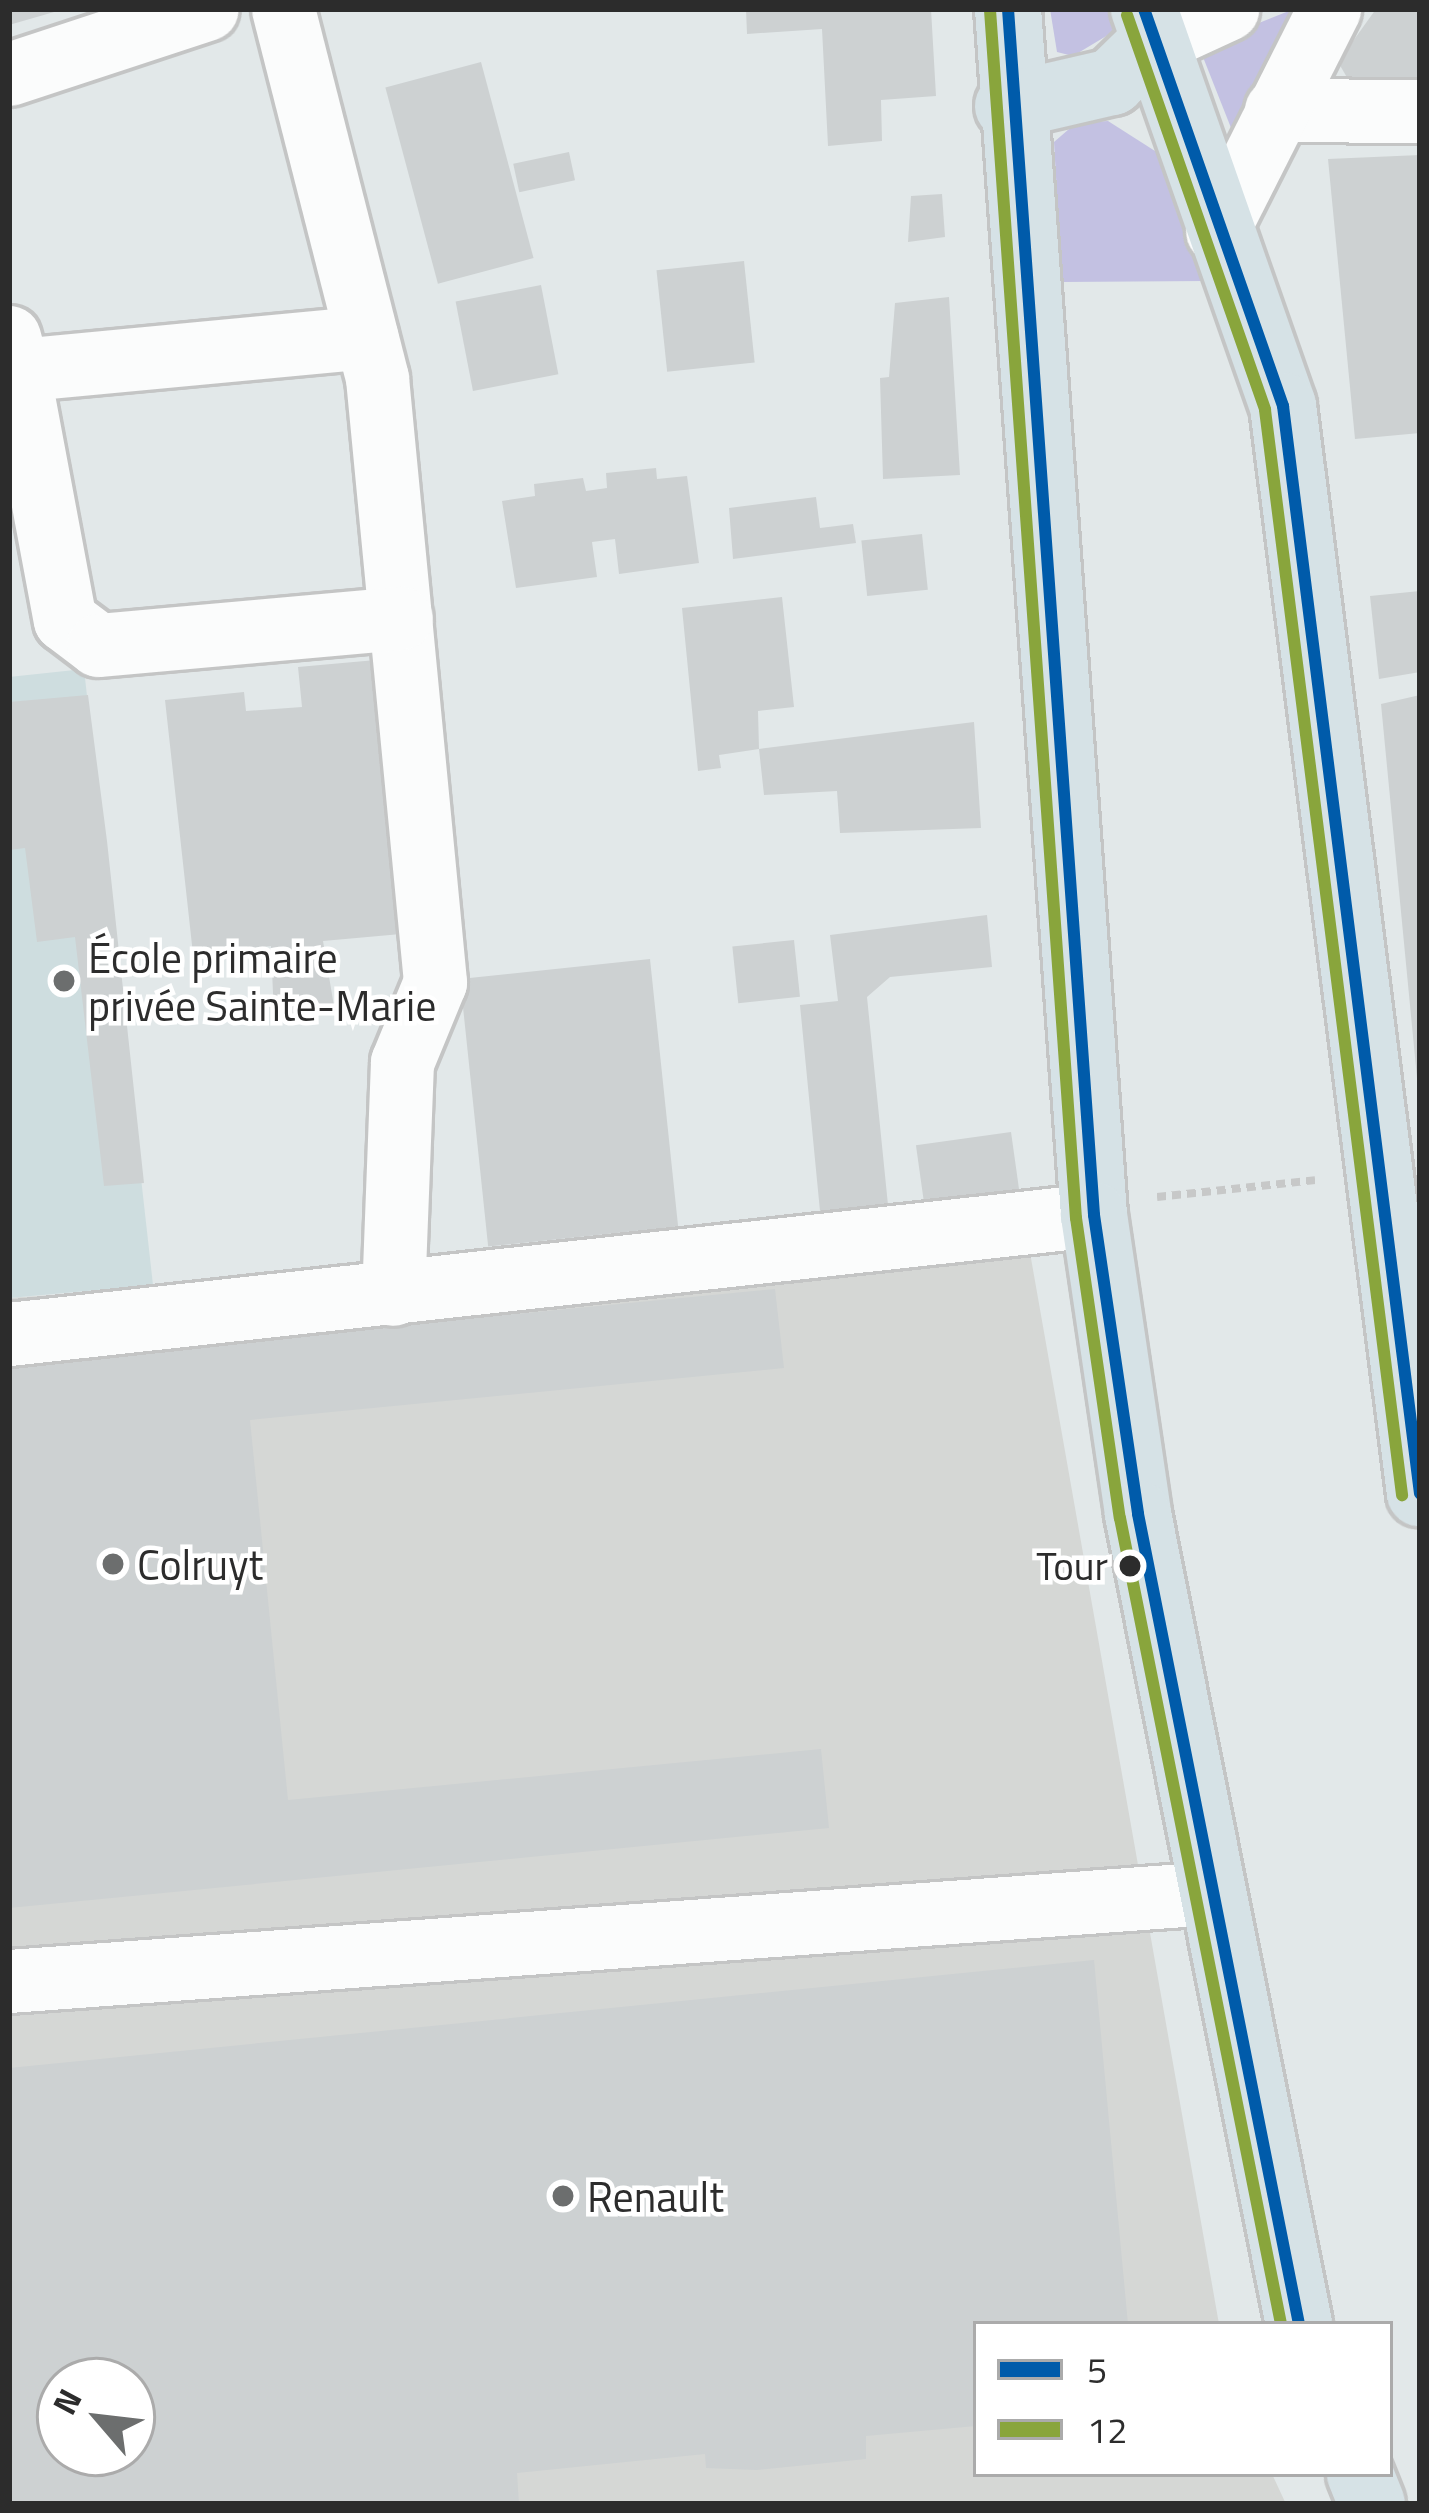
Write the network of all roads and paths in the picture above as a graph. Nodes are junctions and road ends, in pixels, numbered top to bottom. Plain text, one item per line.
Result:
1 (207, 9) edge
2 (283, 9) edge
3 (1007, 9) edge
4 (1227, 9) edge
5 (1329, 9) edge
6 (1148, 27) edge
7 (9, 74) edge
8 (1008, 106) junction
9 (1276, 110) junction
10 (1420, 111) edge
11 (1217, 231) junction
12 (366, 337) junction
13 (14, 354) edge
14 (401, 618) junction
15 (1379, 1173) junction
16 (1116, 1207) junction
17 (393, 1294) junction
18 (9, 1334) edge
19 (1420, 1493) edge
20 (1209, 1893) junction
21 (9, 1981) edge
22 (1298, 2321) edge

1 - 7 street
2 - 12 street
3 - 8 main road
4 - 6 street
5 - 9 street
6 - 8 main road
6 - 11 main road
8 - 16 main road
9 - 10 street
9 - 11 street
11 - 15 main road
12 - 13 street
12 - 14 street
13 - 14 street
14 - 17 street
15 - 16 path
15 - 19 main road
16 - 17 street
16 - 20 main road
17 - 18 street
20 - 21 street
20 - 22 main road

